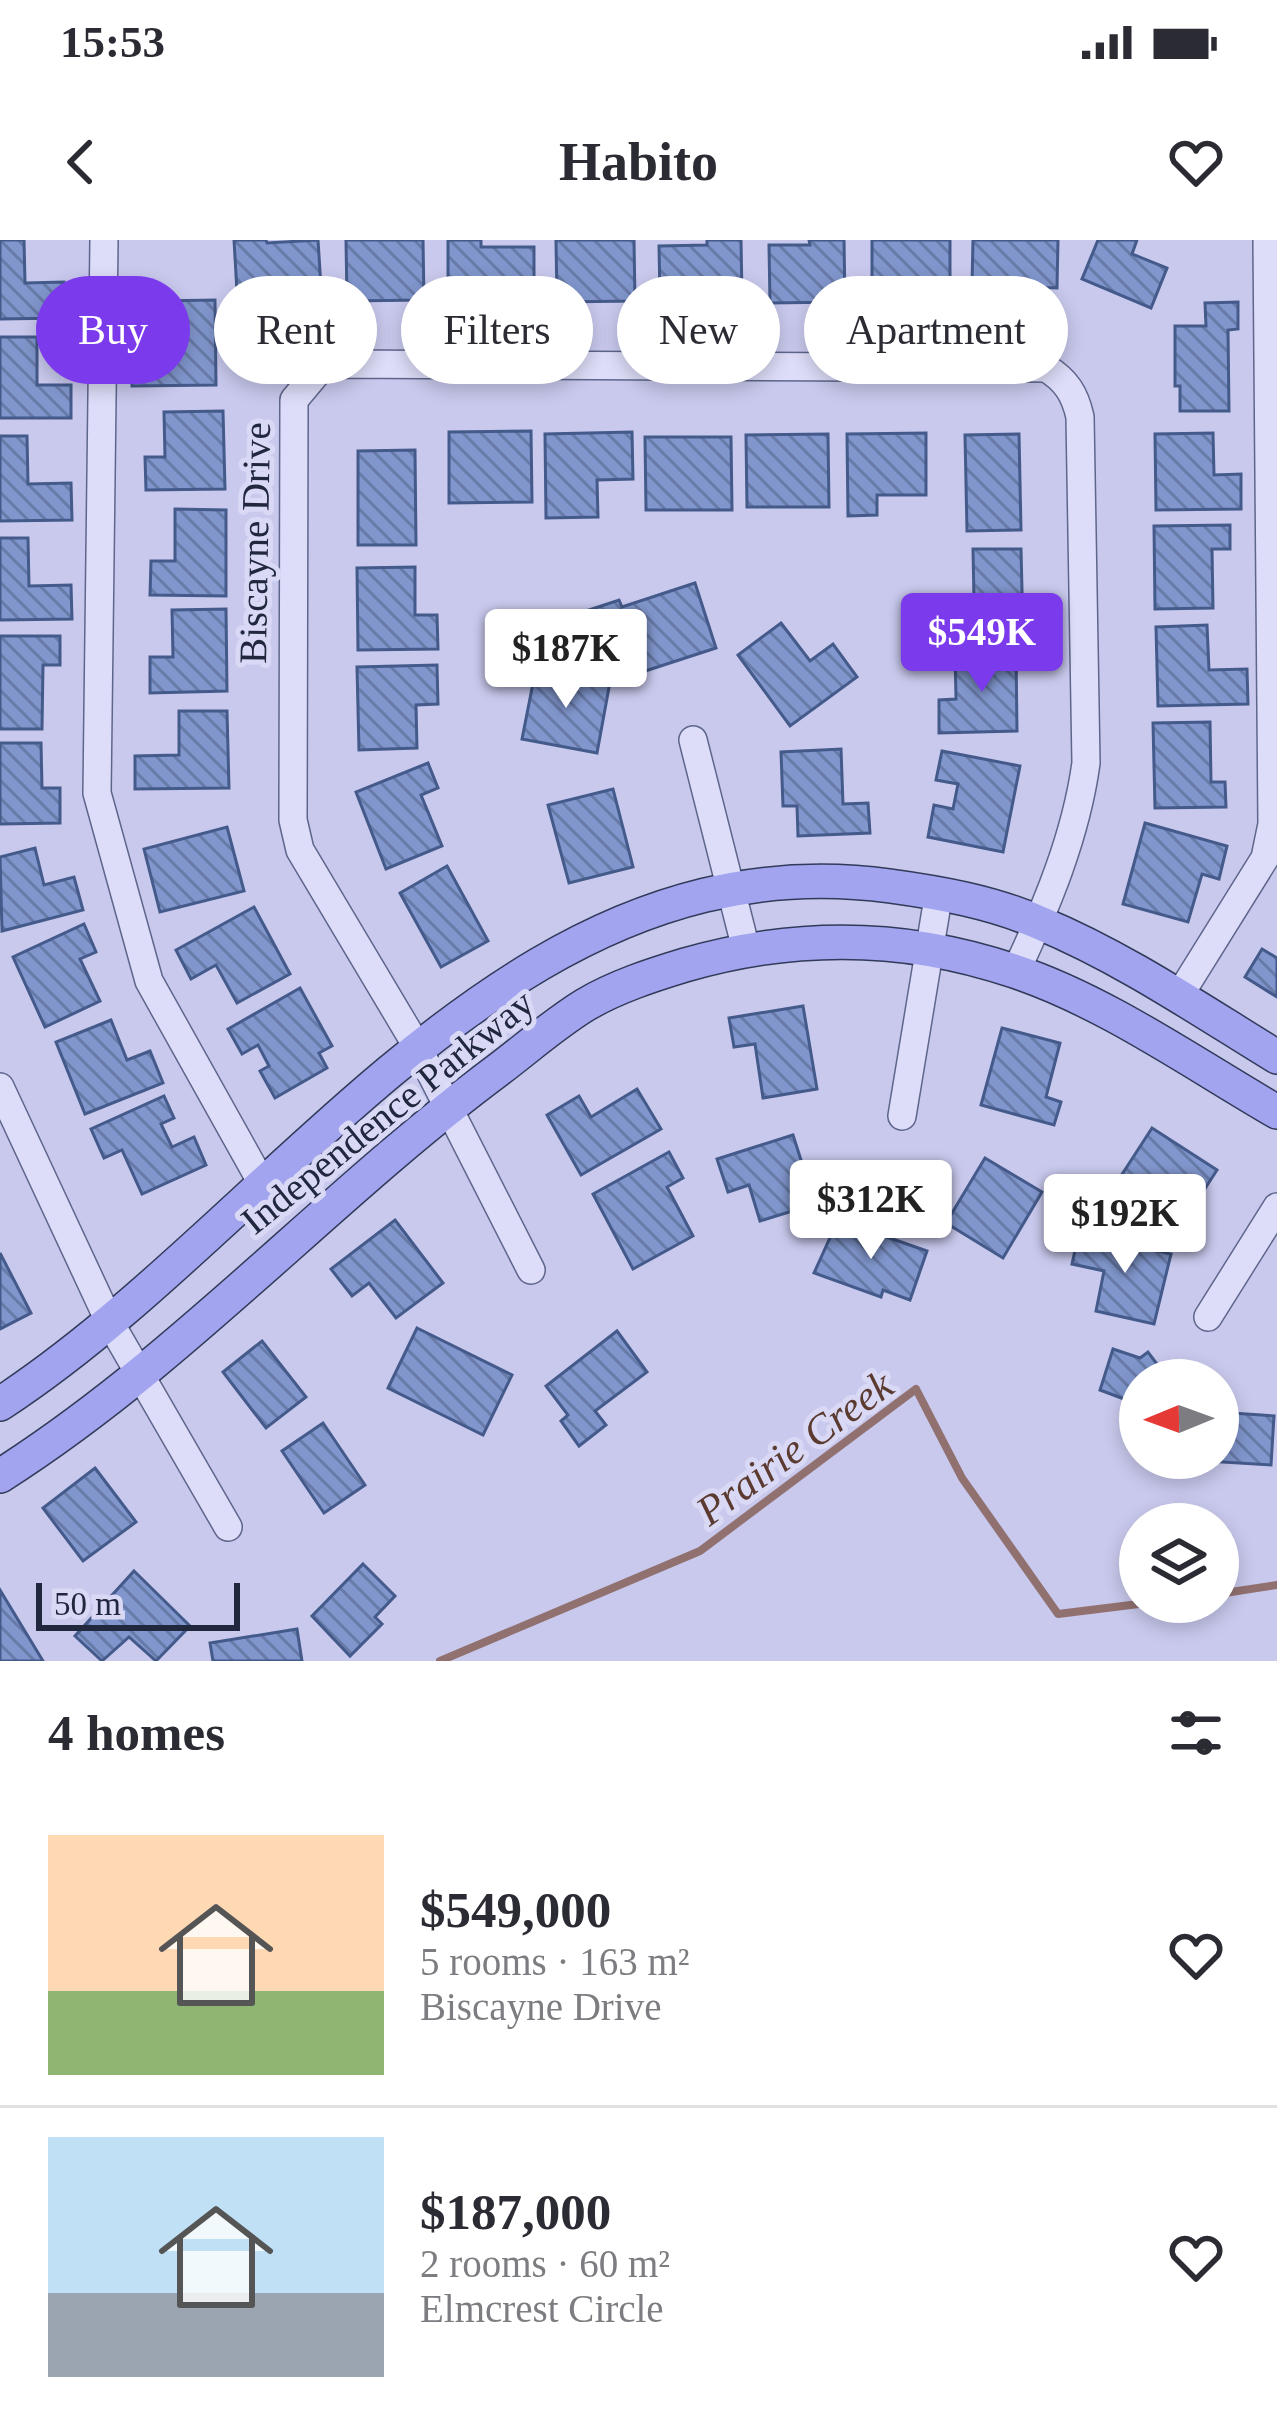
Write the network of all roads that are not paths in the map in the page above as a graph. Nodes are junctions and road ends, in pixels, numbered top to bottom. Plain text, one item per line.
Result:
1 (104, 240) edge
2 (1267, 240) edge
3 (693, 740) dead end
4 (733, 889) junction
5 (939, 892) junction
6 (1039, 922) junction
7 (746, 949) junction
8 (930, 949) junction
9 (1016, 971) junction
10 (1179, 996) junction
11 (418, 1048) junction
12 (1277, 1057) edge
13 (0, 1087) edge
14 (446, 1108) junction
15 (1277, 1112) edge
16 (902, 1116) dead end
17 (263, 1185) junction
18 (1277, 1207) edge
19 (531, 1270) dead end
20 (1208, 1317) dead end
21 (109, 1321) junction
22 (139, 1374) junction
23 (0, 1403) edge
24 (0, 1476) edge
25 (228, 1527) dead end

1 - 17 street
2 - 10 street
3 - 4 street
4 - 5 main road, Independence Parkway
4 - 7 street
4 - 11 main road, Independence Parkway
5 - 6 main road, Independence Parkway
5 - 8 street
6 - 9 street, Biscayne Drive
6 - 10 main road, Independence Parkway
6 - 11 street, Biscayne Drive
7 - 8 main road, Independence Parkway
7 - 14 main road, Independence Parkway
8 - 9 main road, Independence Parkway
8 - 16 street
9 - 15 main road, Independence Parkway
10 - 12 main road, Independence Parkway
11 - 14 street, Biscayne Drive
11 - 17 main road, Independence Parkway
13 - 21 street
14 - 19 street, Biscayne Drive
14 - 22 main road, Independence Parkway
17 - 21 main road, Independence Parkway
18 - 20 street
21 - 22 street
21 - 23 main road, Independence Parkway
22 - 24 main road, Independence Parkway
22 - 25 street

